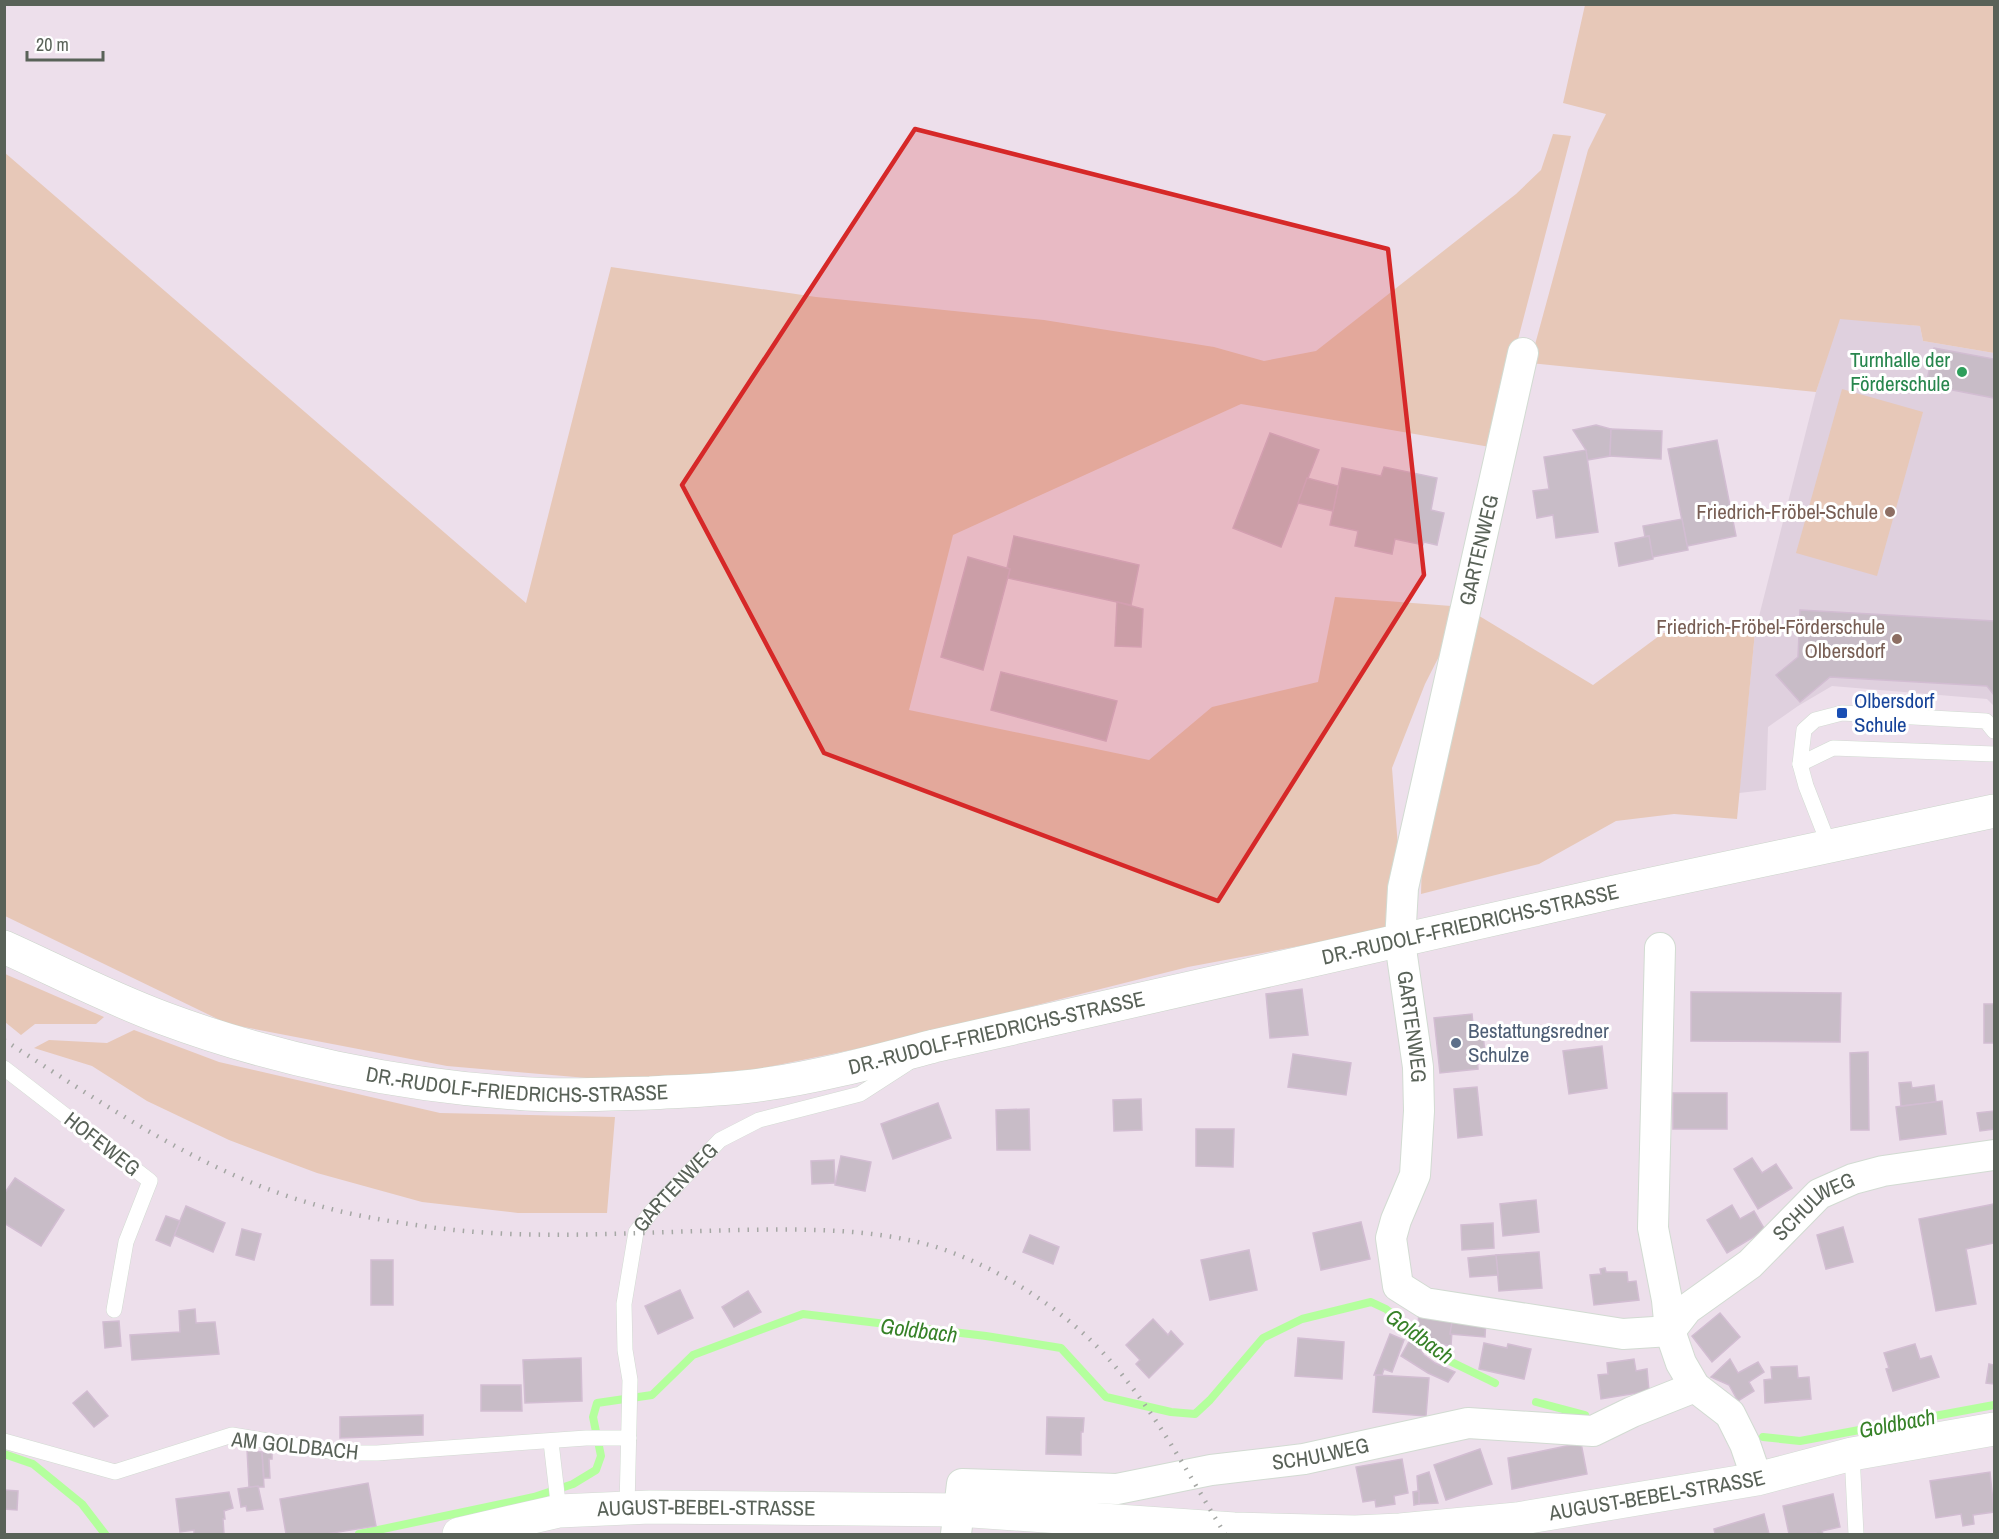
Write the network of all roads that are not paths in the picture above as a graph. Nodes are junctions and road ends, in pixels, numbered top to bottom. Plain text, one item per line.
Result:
1 (1523, 353) dead end
2 (1995, 731) edge
3 (1995, 754) edge
4 (1800, 764) junction
5 (1995, 811) edge
6 (1829, 845) junction
7 (1400, 942) junction
8 (4, 947) edge
9 (1660, 948) dead end
10 (934, 1046) junction
11 (4, 1068) edge
12 (1995, 1155) edge
13 (114, 1310) dead end
14 (1670, 1331) junction
15 (1695, 1387) junction
16 (1995, 1429) edge
17 (629, 1438) junction
18 (4, 1441) edge
19 (550, 1442) junction
20 (1852, 1454) junction
21 (1757, 1479) junction
22 (627, 1507) junction
23 (559, 1511) junction
24 (957, 1522) edge
25 (1517, 1527) edge
26 (459, 1534) edge
27 (1856, 1534) edge

1 - 7 street, GARTENWEG
2 - 4 lane
3 - 4 lane
4 - 6 lane
5 - 6 main road, DR.-RUDOLF-FRIEDRICHS-STRASSE
6 - 7 main road, DR.-RUDOLF-FRIEDRICHS-STRASSE
7 - 10 main road, DR.-RUDOLF-FRIEDRICHS-STRASSE
7 - 14 street, GARTENWEG
8 - 10 main road, DR.-RUDOLF-FRIEDRICHS-STRASSE
9 - 14 street
10 - 17 lane, GARTENWEG
11 - 13 lane, HOFEWEG
12 - 14 street, SCHULWEG
14 - 15 street
15 - 21 street
15 - 24 street, SCHULWEG
16 - 20 main road, AUGUST-BEBEL-STRASSE
17 - 19 lane, AM GOLDBACH
17 - 22 lane, GARTENWEG
18 - 19 lane, AM GOLDBACH
19 - 23 lane
20 - 21 main road, AUGUST-BEBEL-STRASSE
20 - 27 lane
21 - 25 main road, AUGUST-BEBEL-STRASSE
22 - 23 main road, AUGUST-BEBEL-STRASSE
22 - 24 main road, AUGUST-BEBEL-STRASSE
23 - 26 main road, AUGUST-BEBEL-STRASSE
24 - 25 main road, AUGUST-BEBEL-STRASSE

